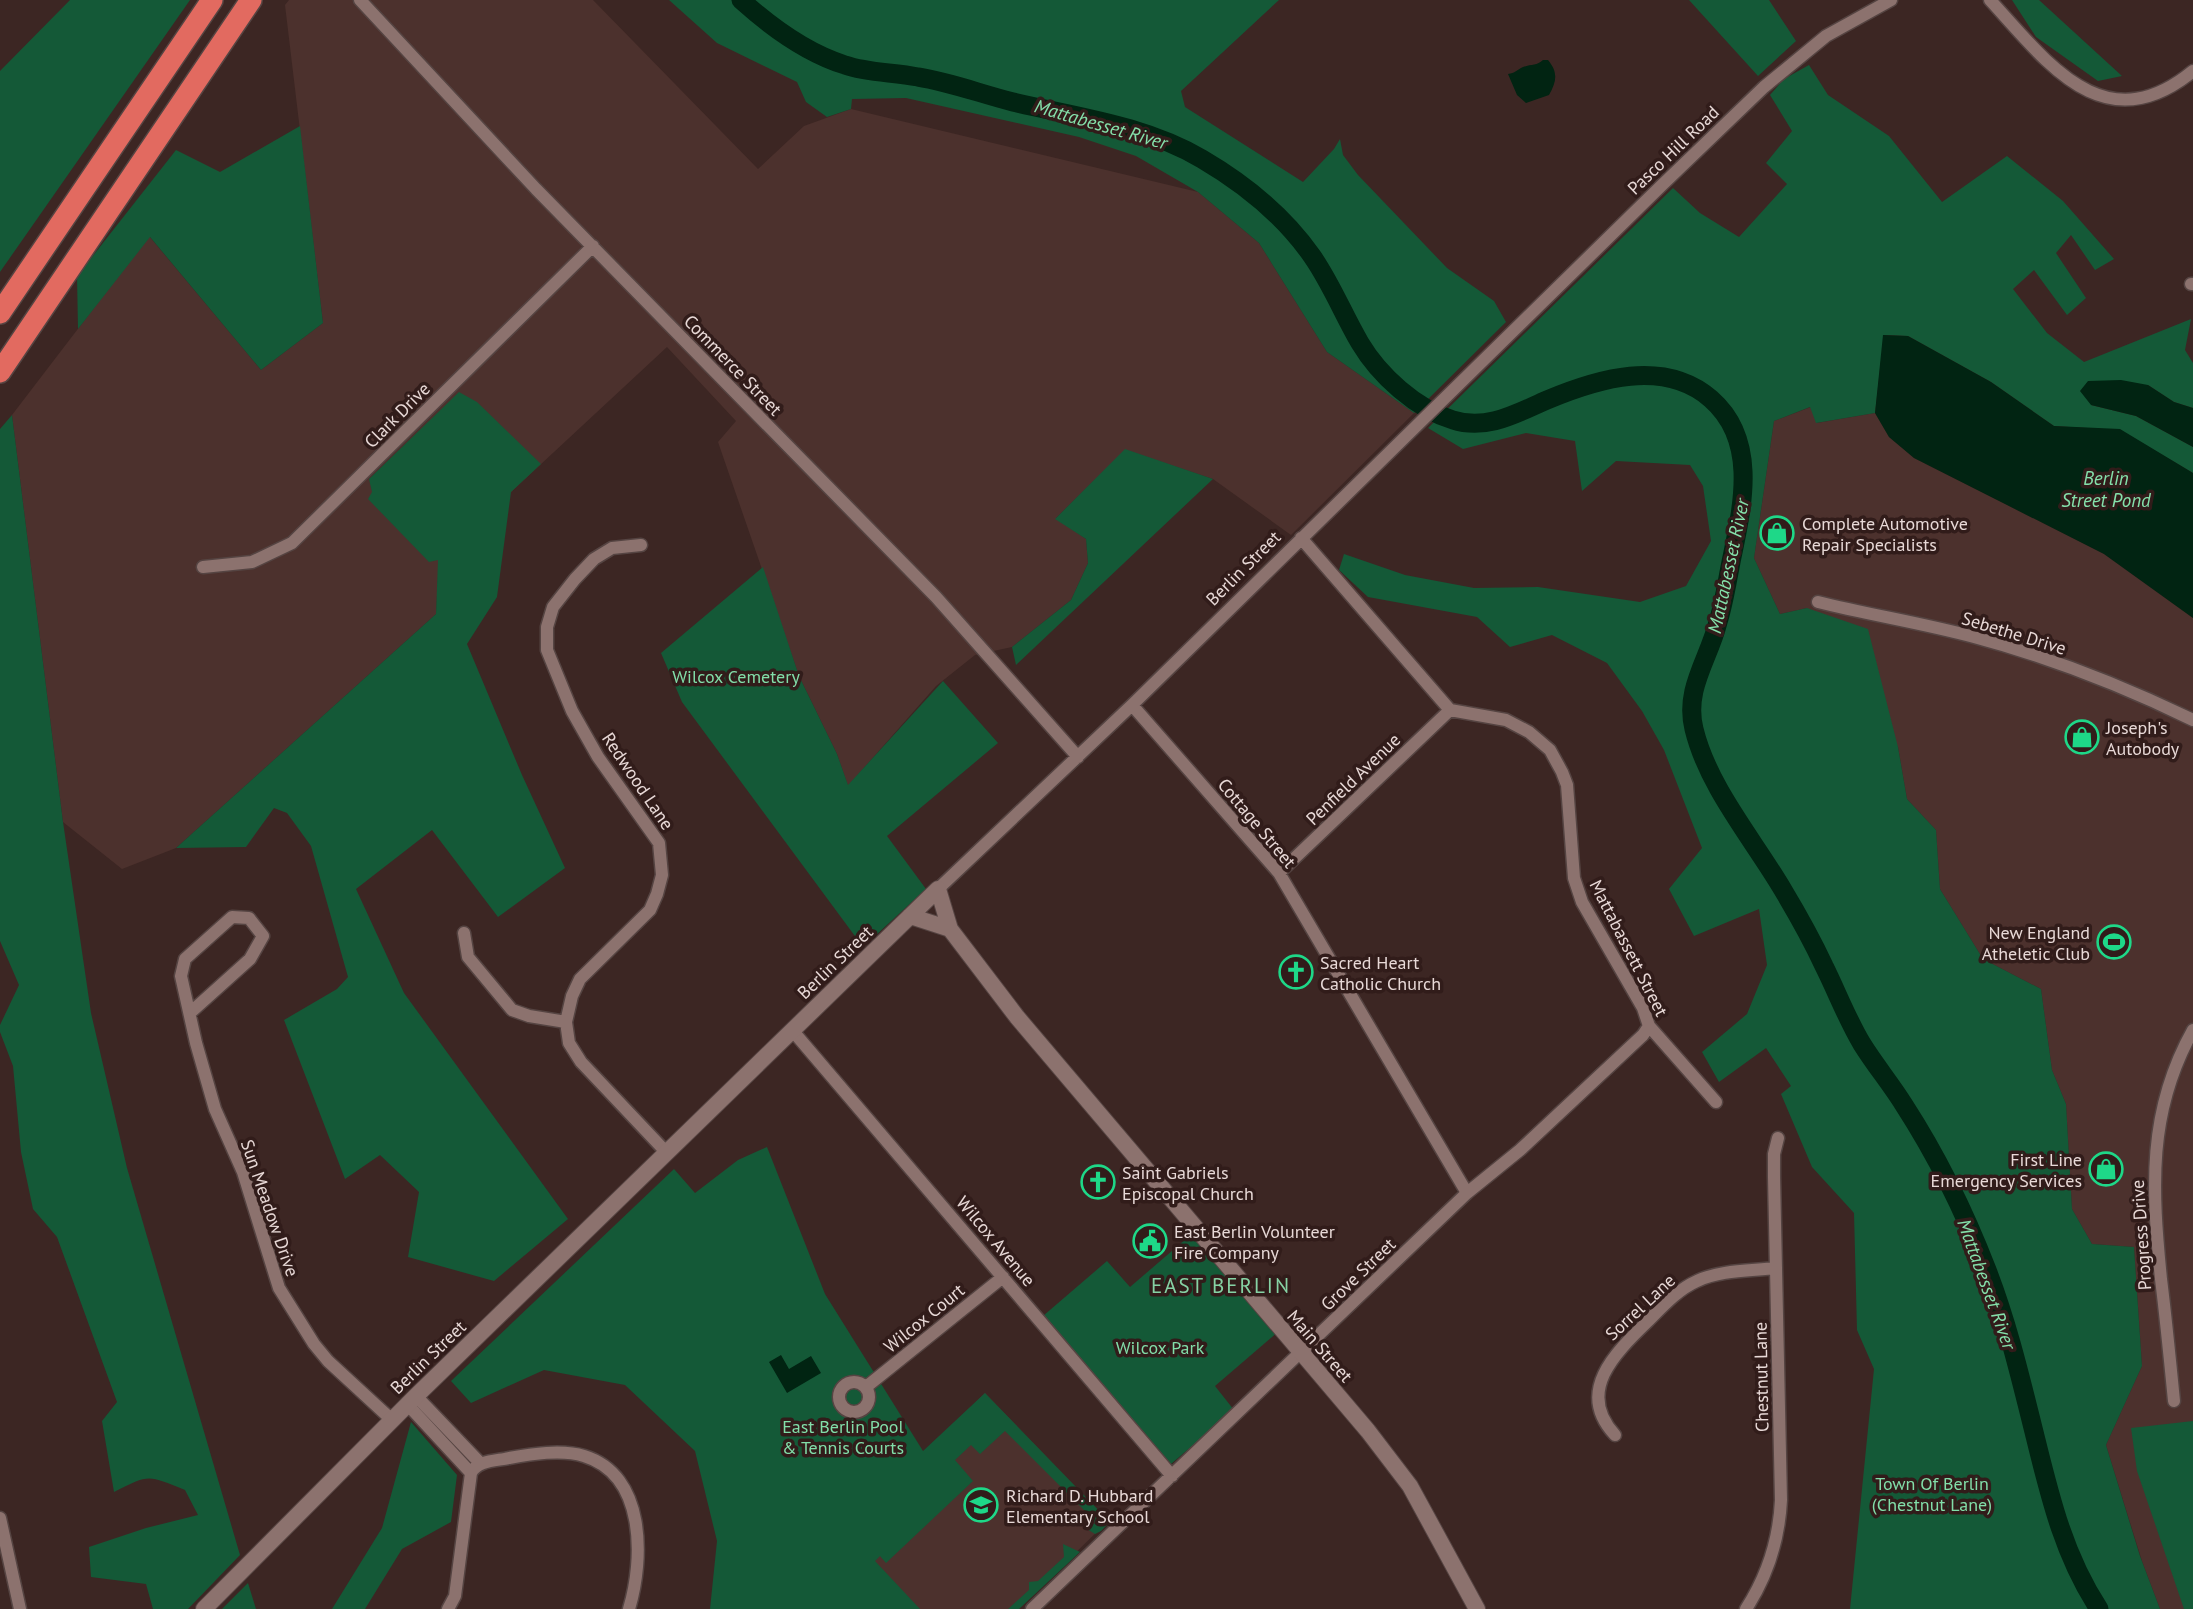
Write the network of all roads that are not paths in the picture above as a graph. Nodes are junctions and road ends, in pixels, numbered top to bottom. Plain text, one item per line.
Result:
1 (212, 0) edge
2 (251, 0) edge
3 (360, 0) edge
4 (1891, 0) edge
5 (1990, 0) edge
6 (2193, 71) edge
7 (593, 246) junction
8 (0, 313) edge
9 (1496, 347) joint
10 (0, 372) edge
11 (1301, 538) junction
12 (641, 545) dead end
13 (203, 567) dead end
14 (1818, 602) dead end
15 (1132, 705) junction
16 (1450, 710) junction
17 (2193, 720) edge
18 (1078, 757) junction
19 (1279, 873) junction
20 (938, 889) junction
21 (911, 916) junction
22 (950, 929) junction
23 (464, 933) dead end
24 (191, 1013) junction
25 (566, 1022) junction
26 (1649, 1026) junction
27 (792, 1030) junction
28 (2193, 1030) edge
29 (1716, 1102) dead end
30 (1778, 1138) dead end
31 (667, 1153) junction
32 (1467, 1193) junction
33 (1776, 1268) junction
34 (1003, 1277) junction
35 (1300, 1354) junction
36 (866, 1387) dead end
37 (412, 1400) junction
38 (2174, 1401) dead end
39 (391, 1420) junction
40 (1615, 1435) dead end
41 (476, 1469) junction
42 (1172, 1476) junction
43 (0, 1518) edge
44 (20, 1609) edge
45 (204, 1609) edge
46 (448, 1609) edge
47 (629, 1609) edge
48 (1032, 1609) edge
49 (1477, 1609) edge
50 (1746, 1609) edge

1 - 8 highway
2 - 10 highway
3 - 7 street, Commerce Street
4 - 9 street, Pasco Hill Road
5 - 6 street
7 - 13 street, Clark Drive
7 - 18 street, Commerce Street
9 - 11 street, Berlin Street
11 - 15 street, Berlin Street
11 - 16 street
12 - 25 street, Redwood Lane
14 - 17 street, Sebethe Drive
15 - 18 street, Berlin Street
15 - 19 street, Cottage Street
16 - 19 street, Penfield Avenue
16 - 26 street, Mattabassett Street
18 - 20 street, Berlin Street
19 - 32 street, Cottage Street
20 - 21 street, Berlin Street
20 - 22 street, Main Street
21 - 22 street
21 - 27 street, Berlin Street
22 - 35 street, Main Street
23 - 25 street
24 - 24 street, Sun Meadow Drive
24 - 39 street, Sun Meadow Drive
25 - 31 street
26 - 29 street, Mattabassett Street
26 - 32 street, Grove Street
27 - 31 street, Berlin Street
27 - 34 street, Wilcox Avenue
28 - 38 street, Progress Drive
30 - 33 street, Chestnut Lane
31 - 37 street, Berlin Street
32 - 35 street, Grove Street
33 - 40 street, Sorrel Lane
33 - 50 street, Chestnut Lane
34 - 36 street, Wilcox Court
34 - 42 street, Wilcox Avenue
35 - 42 street, Grove Street
35 - 49 street, Main Street
37 - 39 street, Berlin Street
37 - 41 street
39 - 45 street, Berlin Street
41 - 46 street
41 - 47 street
42 - 48 street, Grove Street
43 - 44 street

